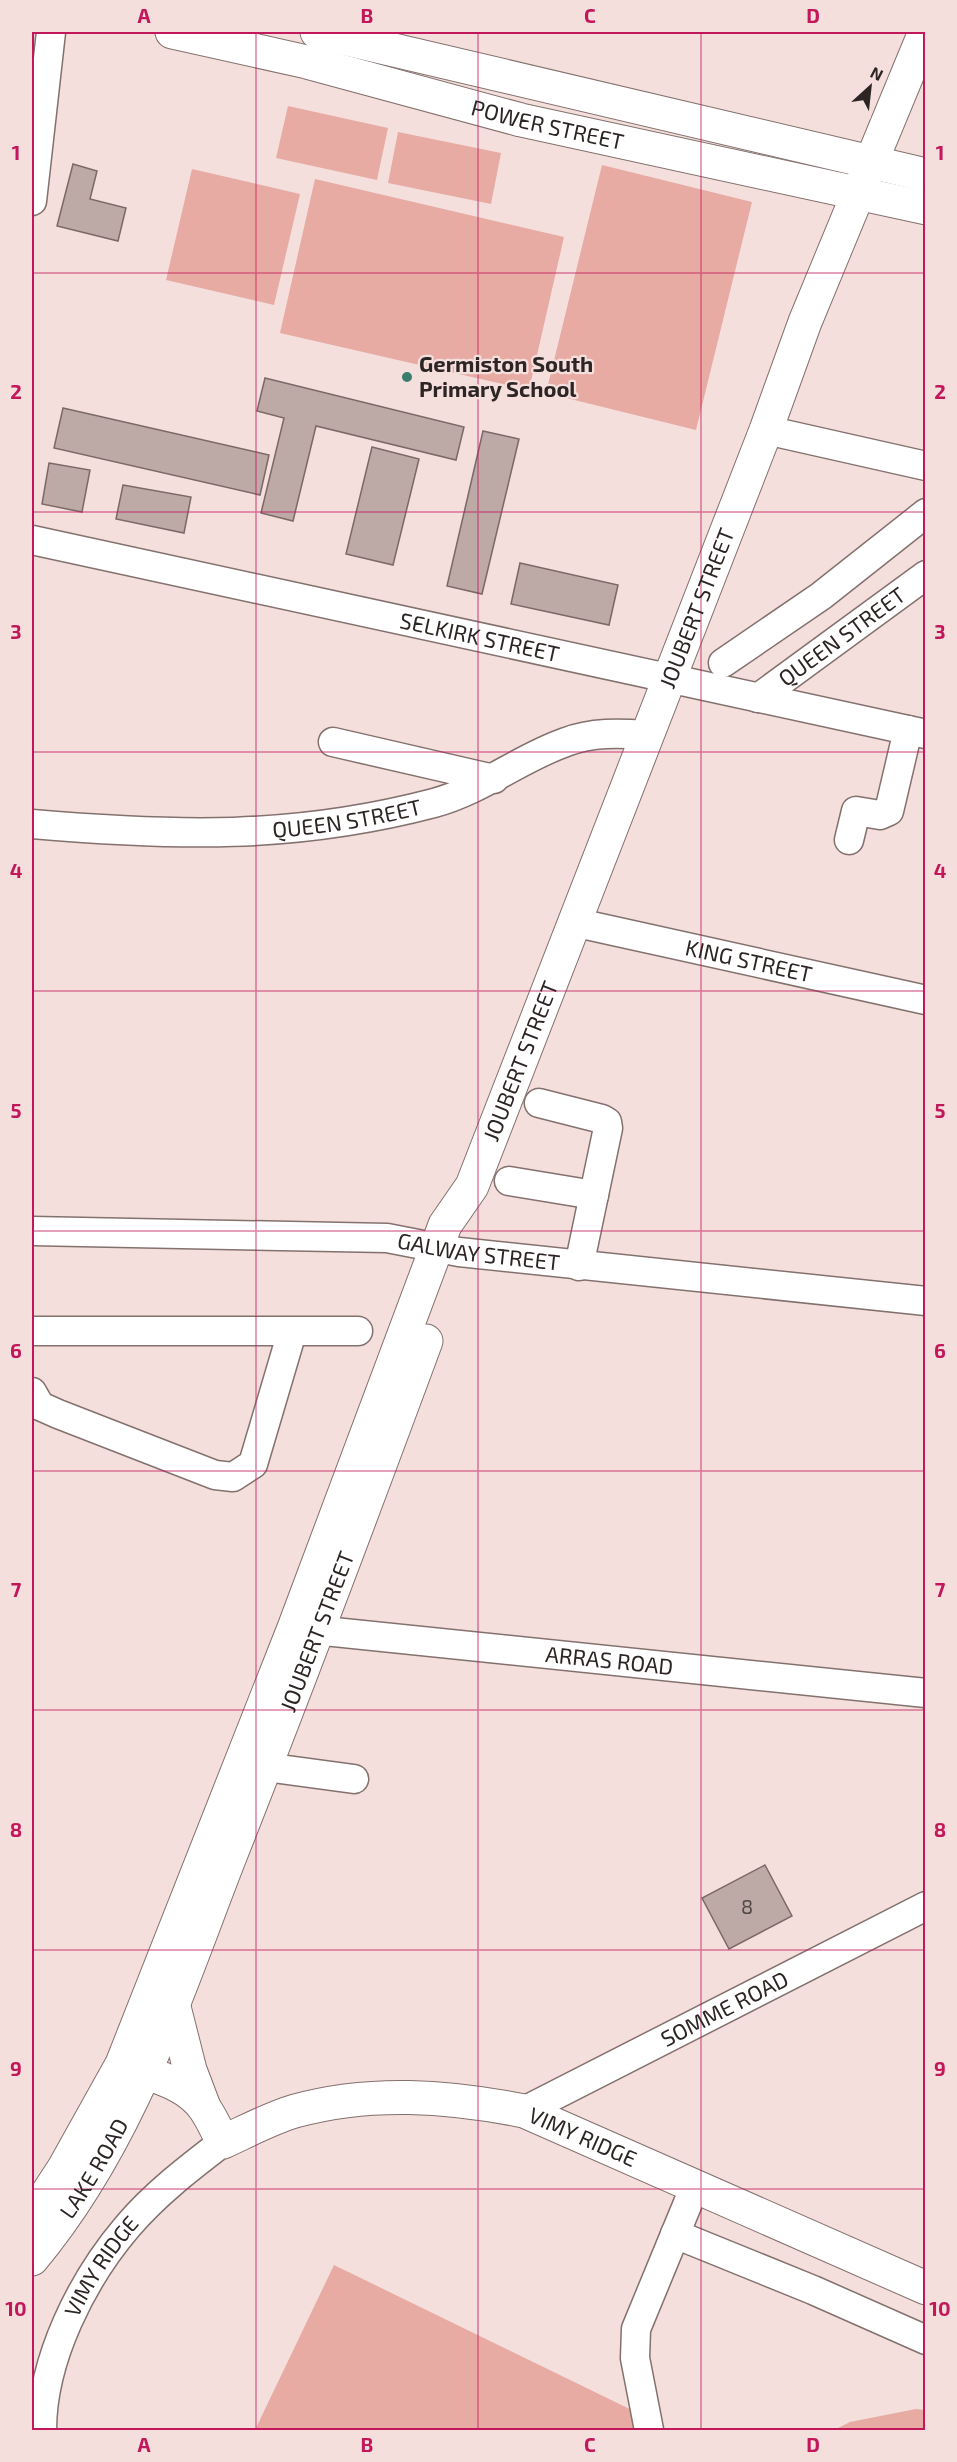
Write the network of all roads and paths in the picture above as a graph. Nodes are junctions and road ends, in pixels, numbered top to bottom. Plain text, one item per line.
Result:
1 (51, 32) edge
2 (172, 32) edge
3 (924, 32) edge
4 (312, 47) edge
5 (872, 162) junction
6 (926, 175) edge
7 (859, 193) junction
8 (32, 201) edge
9 (926, 208) edge
10 (766, 430) junction
11 (926, 466) edge
12 (926, 513) edge
13 (32, 540) edge
14 (926, 575) edge
15 (913, 596) edge
16 (723, 663) dead end
17 (671, 678) junction
18 (758, 698) junction
19 (917, 732) edge
20 (647, 735) junction
21 (333, 742) dead end
22 (494, 779) junction
23 (32, 824) edge
24 (849, 840) dead end
25 (573, 922) junction
26 (926, 1000) edge
27 (539, 1103) dead end
28 (510, 1181) dead end
29 (594, 1195) junction
30 (32, 1232) edge
31 (448, 1249) junction
32 (579, 1266) junction
33 (926, 1301) edge
34 (357, 1330) dead end
35 (32, 1331) edge
36 (292, 1332) junction
37 (32, 1392) edge
38 (306, 1629) junction
39 (926, 1693) edge
40 (265, 1767) junction
41 (354, 1779) dead end
42 (926, 1906) edge
43 (173, 2003) junction
44 (134, 2068) junction
45 (204, 2108) junction
46 (524, 2111) junction
47 (224, 2142) junction
48 (695, 2186) junction
49 (32, 2217) edge
50 (675, 2234) junction
51 (32, 2259) edge
52 (926, 2289) edge
53 (926, 2340) edge
54 (42, 2430) edge
55 (649, 2430) edge

1 - 8 street
2 - 4 main road, POWER STREET
3 - 5 main road, JOUBERT STREET
4 - 5 main road, POWER STREET
4 - 7 main road, POWER STREET
5 - 6 main road, POWER STREET
5 - 7 main road, JOUBERT STREET
7 - 9 main road, POWER STREET
7 - 10 main road, JOUBERT STREET
10 - 11 street
10 - 17 main road, JOUBERT STREET
12 - 16 street
13 - 17 street, SELKIRK STREET
14 - 15 street, QUEEN STREET
15 - 18 street, QUEEN STREET
17 - 18 street, SELKIRK STREET
17 - 20 main road, JOUBERT STREET
18 - 19 street, SELKIRK STREET
19 - 24 street
20 - 22 street, QUEEN STREET
20 - 25 main road, JOUBERT STREET
21 - 22 street
22 - 23 street, QUEEN STREET
25 - 26 street, KING STREET
25 - 31 main road, JOUBERT STREET
27 - 29 street
28 - 29 street
29 - 32 street
30 - 31 street, GALWAY STREET
31 - 32 street, GALWAY STREET
31 - 38 main road, JOUBERT STREET
32 - 33 street, GALWAY STREET
34 - 36 street
35 - 36 street
36 - 37 street
38 - 39 street, ARRAS ROAD
38 - 40 main road, JOUBERT STREET
38 - 44 main road, JOUBERT STREET
40 - 41 street
40 - 43 main road, JOUBERT STREET
42 - 46 street, SOMME ROAD
43 - 44 main road, JOUBERT STREET
43 - 45 main road
44 - 45 main road
44 - 49 main road, LAKE ROAD
44 - 51 main road, LAKE ROAD
45 - 47 main road
46 - 47 main road, VIMY RIDGE
46 - 48 main road, VIMY RIDGE
47 - 54 street, VIMY RIDGE
48 - 50 street
48 - 52 main road, VIMY RIDGE
50 - 53 street
50 - 55 street

